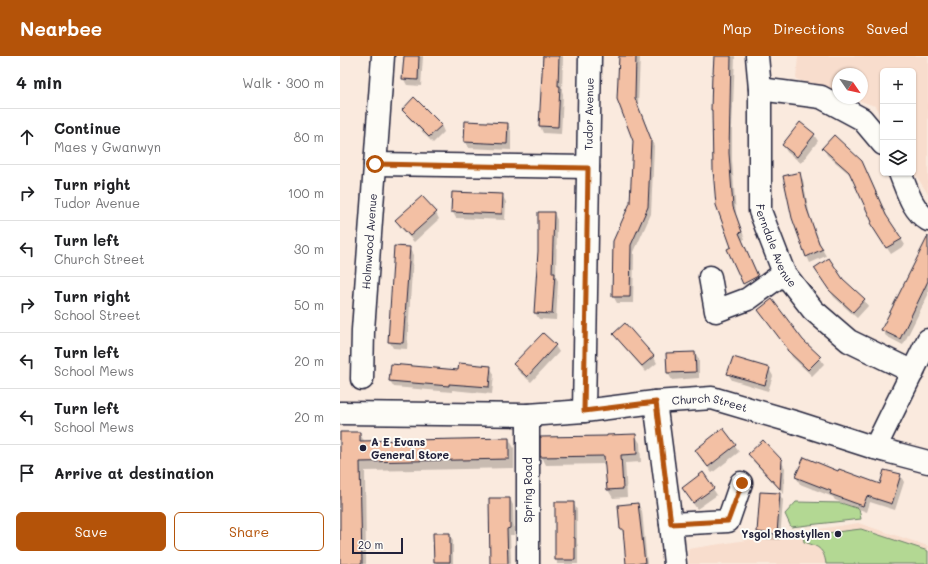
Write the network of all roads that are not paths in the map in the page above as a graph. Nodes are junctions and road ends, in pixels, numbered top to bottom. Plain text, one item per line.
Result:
1 (383, 56) edge
2 (590, 56) edge
3 (756, 56) edge
4 (760, 89) junction
5 (880, 140) edge
6 (375, 164) junction
7 (588, 168) junction
8 (901, 176) edge
9 (928, 220) edge
10 (784, 273) junction
11 (710, 277) dead end
12 (928, 340) edge
13 (913, 372) junction
14 (362, 379) dead end
15 (656, 402) junction
16 (584, 411) junction
17 (340, 413) edge
18 (528, 415) junction
19 (875, 448) junction
20 (928, 462) edge
21 (742, 483) dead end
22 (671, 524) junction
23 (528, 564) edge
24 (675, 564) edge

1 - 6 street, Holmwood Avenue
2 - 7 street, Tudor Avenue
3 - 4 street, Ferndale Avenue
4 - 5 street
4 - 10 street, Ferndale Avenue
6 - 7 street
6 - 14 street, Holmwood Avenue
7 - 16 street, Tudor Avenue
8 - 9 street
10 - 11 street
10 - 13 street, Ferndale Avenue
12 - 13 street
13 - 19 street
15 - 16 street, Church Street
15 - 19 street, Church Street
15 - 22 street
16 - 18 street, Church Street
17 - 18 street, Church Street
18 - 23 street, Spring Road
19 - 20 street, Church Street
21 - 22 street
22 - 24 street

